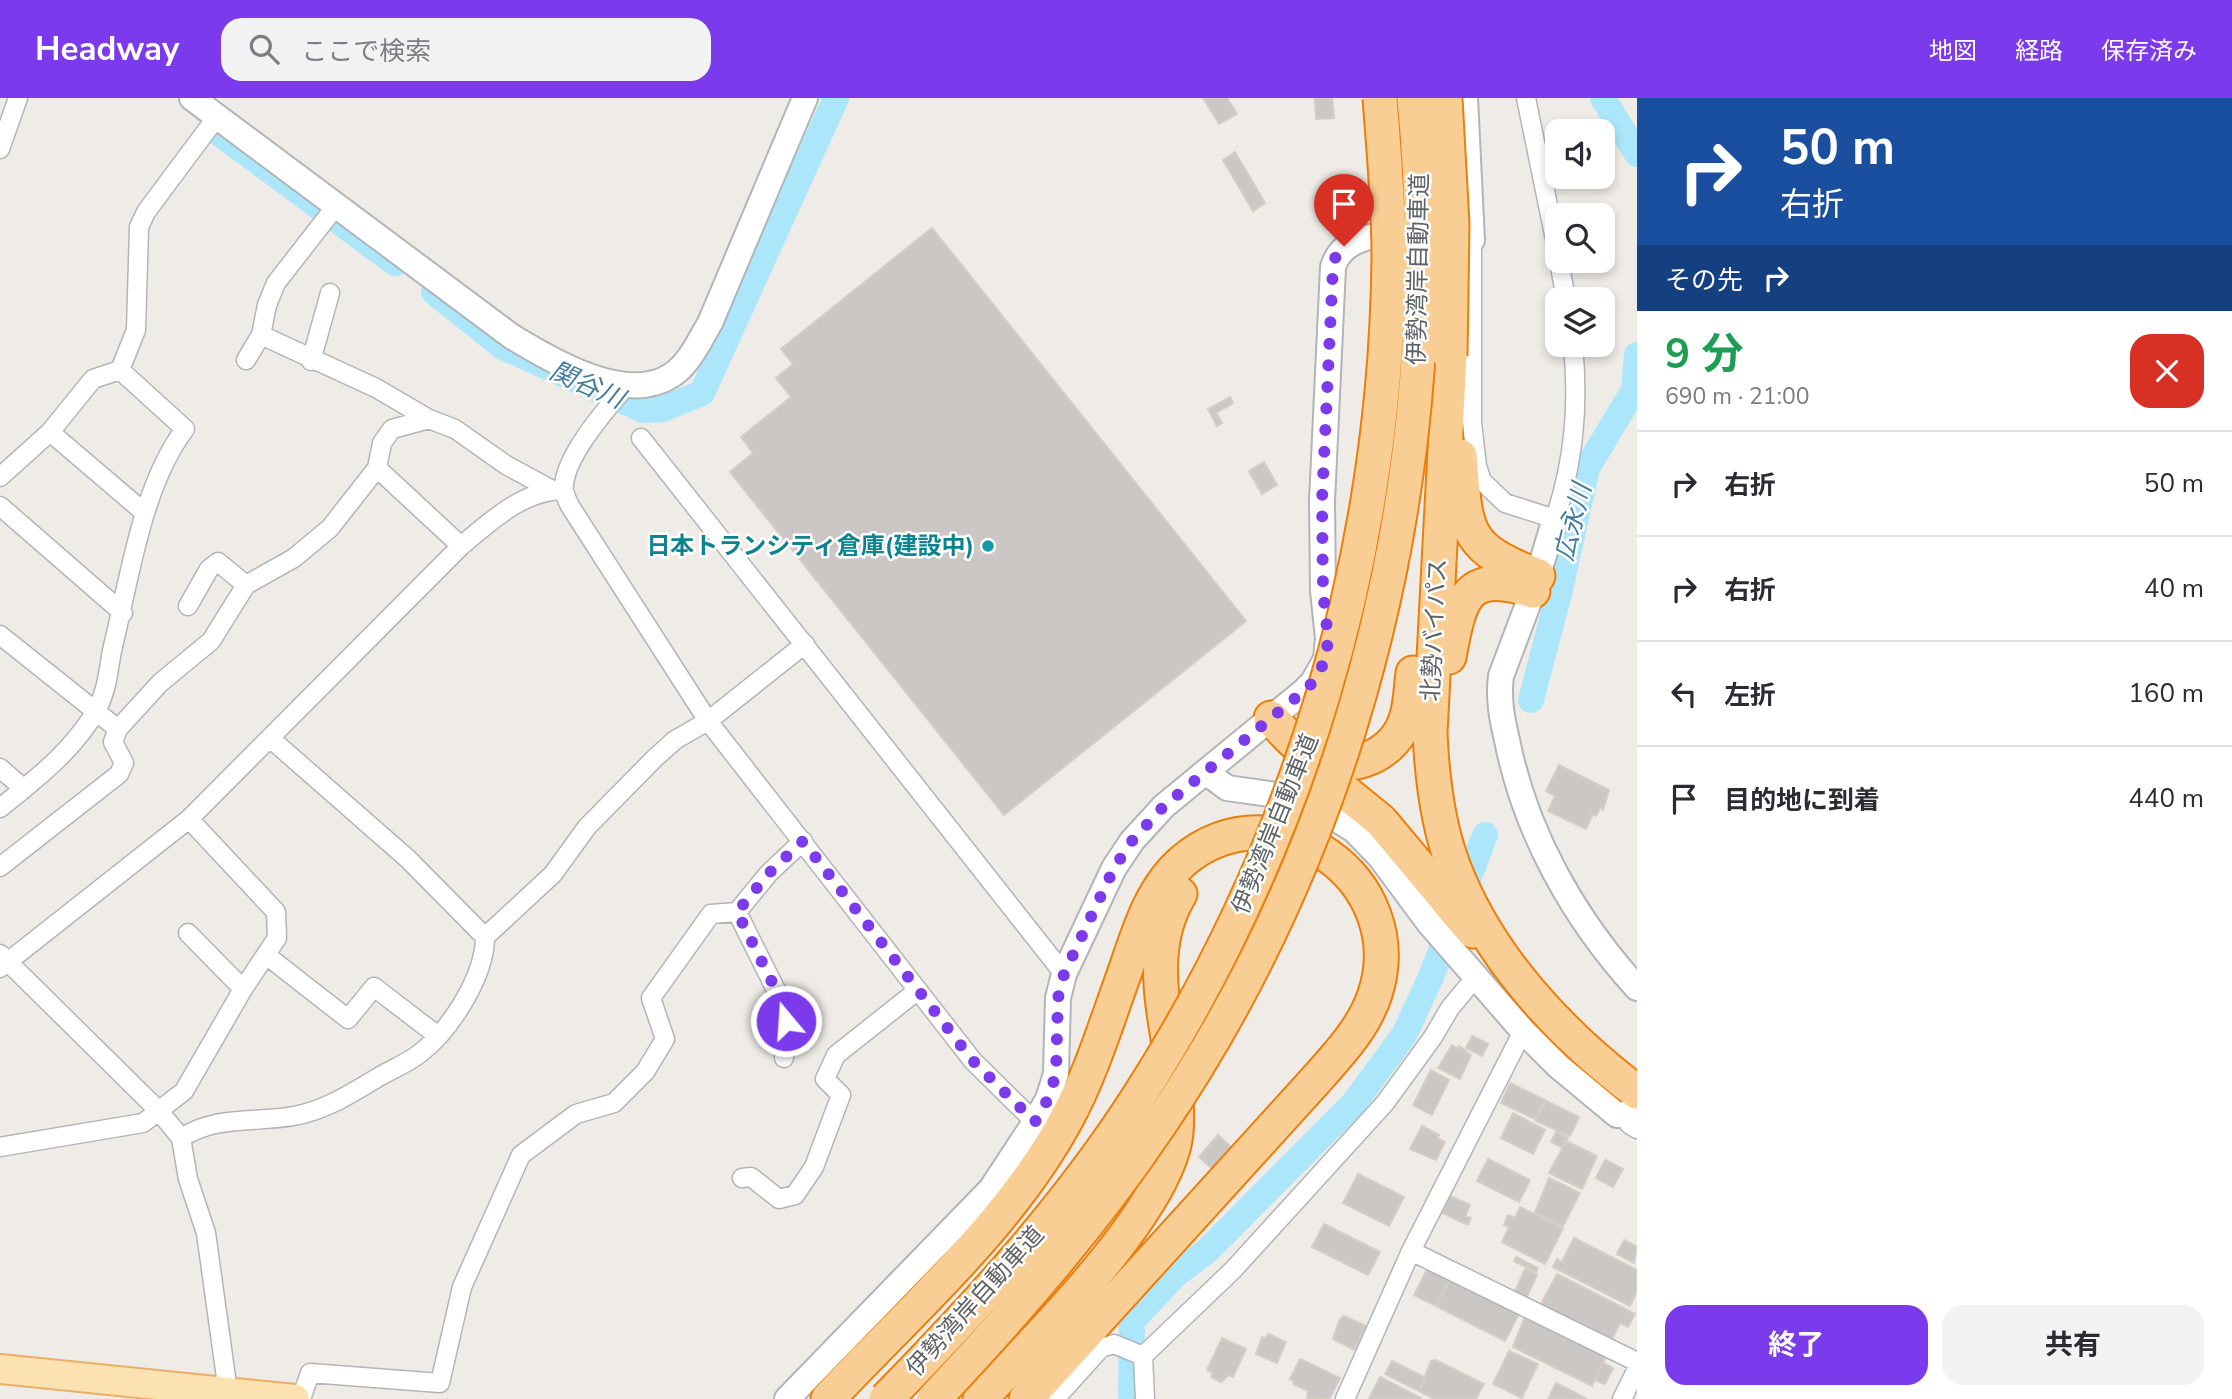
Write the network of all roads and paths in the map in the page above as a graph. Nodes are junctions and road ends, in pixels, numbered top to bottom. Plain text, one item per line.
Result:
1 (18, 98) edge
2 (192, 98) edge
3 (805, 98) edge
4 (1380, 98) edge
5 (1414, 98) edge
6 (1445, 98) edge
7 (1465, 98) edge
8 (1527, 98) edge
9 (216, 118) junction
10 (0, 149) edge
11 (1548, 203) edge
12 (330, 214) junction
13 (1472, 240) junction
14 (330, 293) dead end
15 (261, 335) junction
16 (1450, 356) junction
17 (1573, 357) edge
18 (246, 360) dead end
19 (311, 360) junction
20 (120, 370) junction
21 (619, 395) junction
22 (1446, 408) junction
23 (429, 419) junction
24 (50, 432) junction
25 (641, 438) dead end
26 (377, 468) junction
27 (0, 477) edge
28 (558, 490) junction
29 (0, 506) edge
30 (145, 513) junction
31 (1555, 519) junction
32 (461, 545) junction
33 (1535, 584) junction
34 (246, 585) junction
35 (188, 606) dead end
36 (122, 613) junction
37 (0, 635) edge
38 (805, 644) junction
39 (95, 711) junction
40 (1271, 718) junction
41 (708, 721) junction
42 (118, 729) junction
43 (271, 739) junction
44 (0, 768) edge
45 (1206, 772) junction
46 (24, 789) junction
47 (0, 808) edge
48 (189, 819) junction
49 (803, 841) junction
50 (0, 867) edge
51 (1448, 869) junction
52 (737, 912) junction
53 (1465, 928) junction
54 (188, 933) dead end
55 (485, 937) junction
56 (265, 955) junction
57 (3, 961) edge
58 (1064, 974) junction
59 (1475, 978) junction
60 (1637, 988) edge
61 (243, 989) junction
62 (918, 990) junction
63 (1523, 1031) junction
64 (438, 1035) junction
65 (784, 1058) dead end
66 (1632, 1104) edge
67 (159, 1111) junction
68 (1035, 1122) junction
69 (181, 1138) junction
70 (0, 1147) edge
71 (741, 1178) dead end
72 (1411, 1251) junction
73 (1143, 1356) junction
74 (1637, 1362) edge
75 (0, 1369) edge
76 (1637, 1369) edge
77 (237, 1395) edge
78 (295, 1399) edge
79 (301, 1399) edge
80 (787, 1399) edge
81 (828, 1399) edge
82 (886, 1399) edge
83 (934, 1399) edge
84 (980, 1399) edge
85 (1005, 1399) edge
86 (1026, 1399) edge
87 (1055, 1399) edge
88 (1145, 1399) edge
89 (1345, 1399) edge
90 (1622, 1399) edge

1 - 10 street
2 - 9 street
3 - 21 street
4 - 82 highway, 伊勢湾岸自動車道, bridge
5 - 83 highway, 伊勢湾岸自動車道, bridge
6 - 16 highway, 北勢バイパス, bridge
7 - 13 street
8 - 11 street
9 - 12 street
9 - 20 street
12 - 15 street
12 - 21 street
13 - 31 street
13 - 40 street
14 - 19 street
15 - 18 street
15 - 19 street
16 - 22 highway, 北勢バイパス
16 - 33 highway
17 - 31 street
19 - 23 street
20 - 24 street
20 - 30 street
21 - 28 street
22 - 40 highway
22 - 51 highway, 北勢バイパス
23 - 26 street
23 - 28 street
24 - 27 street
24 - 30 street
25 - 38 street
26 - 32 street
26 - 34 street
28 - 32 street
28 - 41 street
29 - 36 street
30 - 36 street
31 - 33 street
32 - 43 street
33 - 51 highway
33 - 60 street
34 - 35 street
34 - 42 street
36 - 39 street
37 - 39 street
38 - 41 street
38 - 58 street
39 - 42 street
39 - 46 street
40 - 45 street
40 - 51 highway
41 - 49 street
41 - 55 street
42 - 50 street
43 - 48 street
43 - 55 street
44 - 46 street
45 - 53 street
45 - 58 street
46 - 47 street
48 - 56 street
48 - 57 street
49 - 52 street
49 - 62 street
51 - 53 highway
52 - 65 street
52 - 79 street
53 - 59 street
53 - 66 highway
54 - 61 street
55 - 64 street
56 - 61 street
56 - 64 street
57 - 67 street
58 - 68 street
59 - 63 street
59 - 73 street
61 - 67 street
62 - 68 street
62 - 71 street
63 - 66 street
63 - 72 street
64 - 69 street
67 - 69 street
67 - 70 street
68 - 80 street
69 - 77 street
72 - 74 street
72 - 89 street
73 - 87 street
73 - 88 street
75 - 77 main road
76 - 90 street
77 - 78 main road
81 - 86 highway
84 - 85 highway

